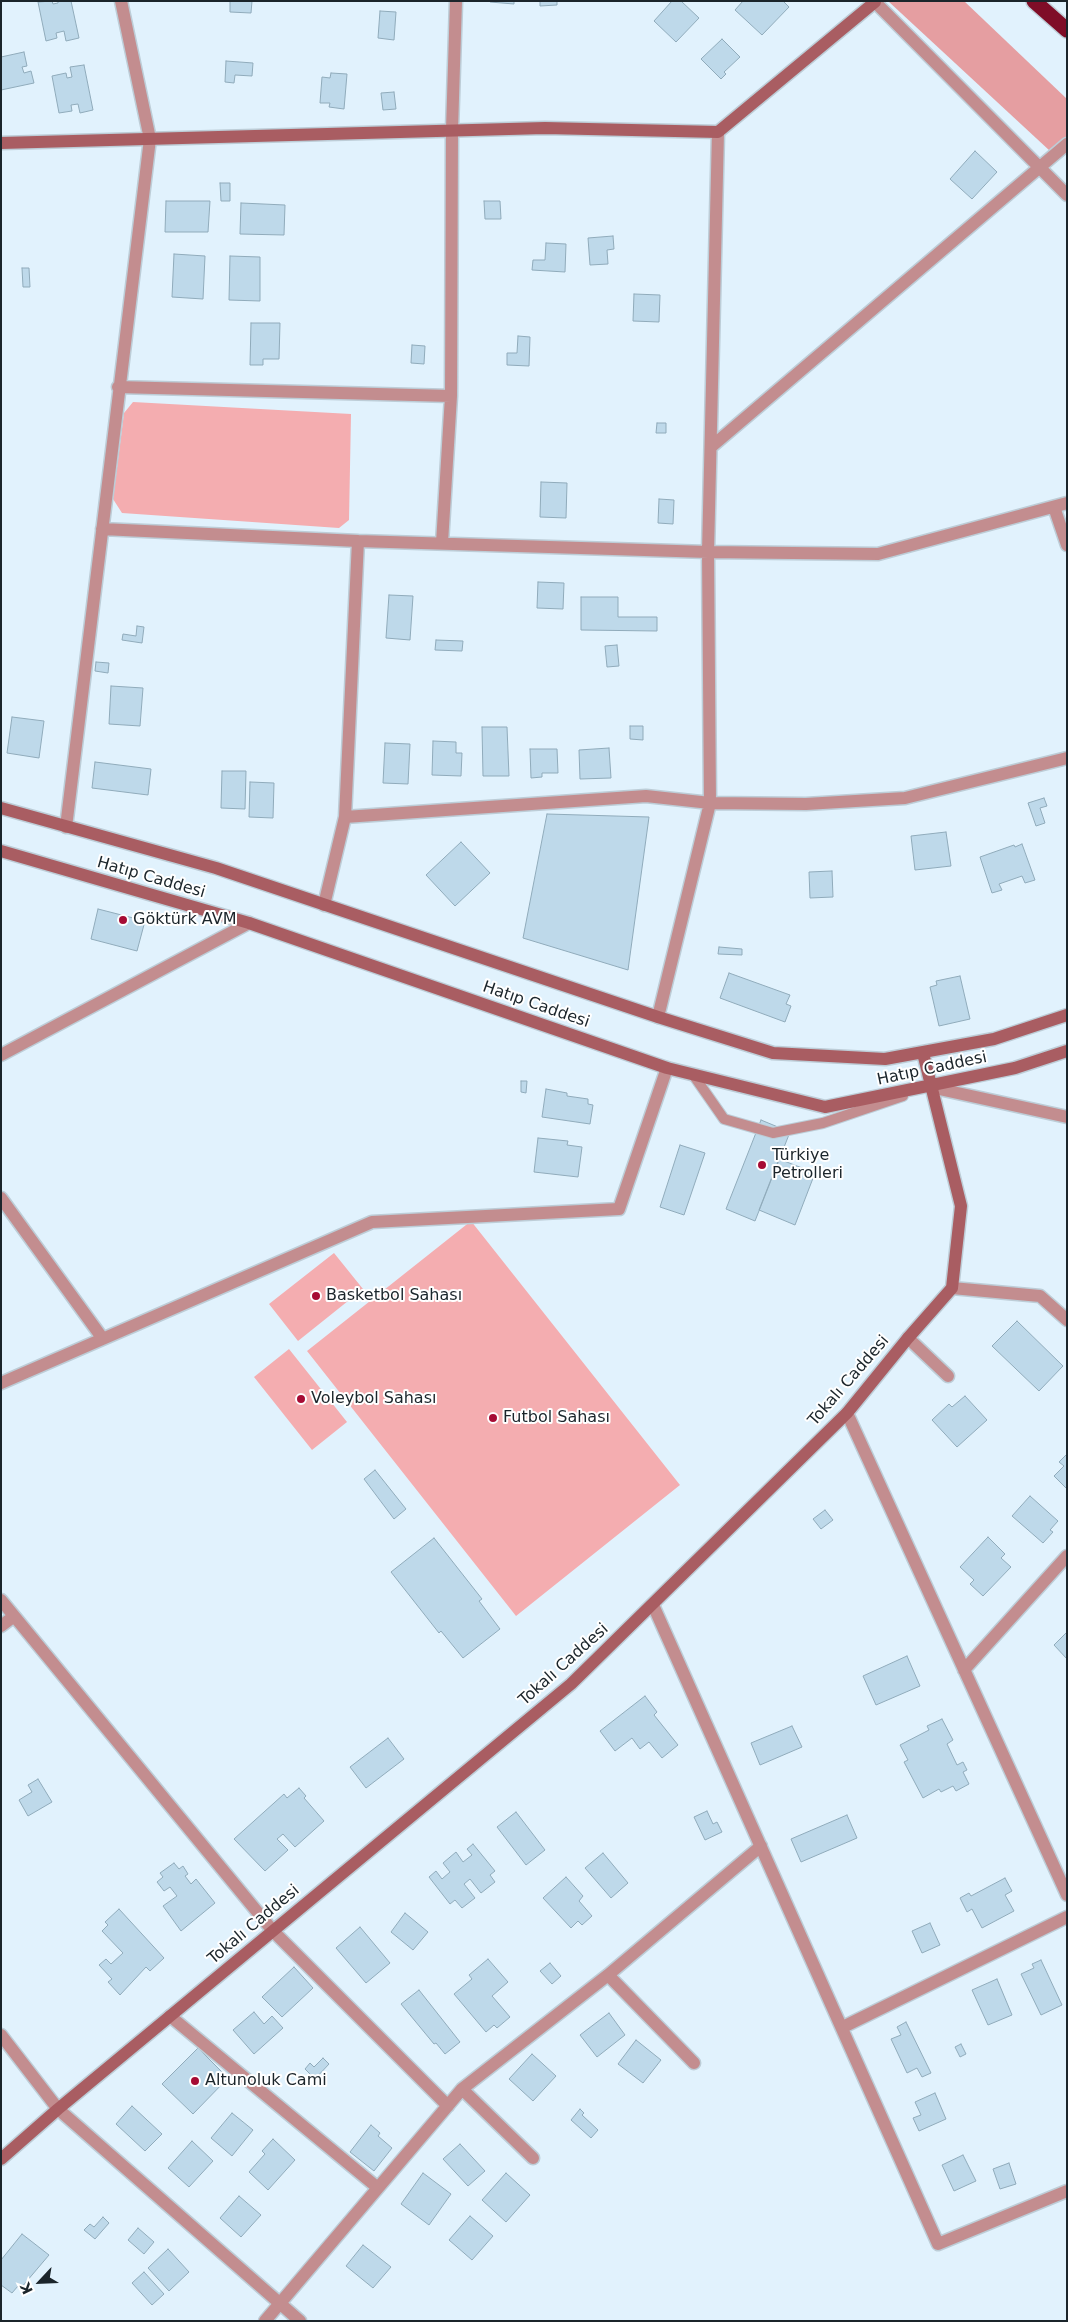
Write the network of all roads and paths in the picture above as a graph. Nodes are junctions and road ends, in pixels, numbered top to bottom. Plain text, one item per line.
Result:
1 (121, 1) edge
2 (456, 1) edge
3 (1034, 1) edge
4 (874, 2) edge
5 (1067, 30) edge
6 (452, 130) junction
7 (718, 132) junction
8 (150, 139) junction
9 (1, 143) edge
10 (1067, 144) edge
11 (1040, 168) junction
12 (1067, 195) edge
13 (118, 387) junction
14 (451, 396) junction
15 (711, 447) junction
16 (1060, 505) edge
17 (102, 530) junction
18 (358, 541) junction
19 (442, 544) junction
20 (1067, 545) edge
21 (708, 552) junction
22 (1067, 758) edge
23 (710, 803) junction
24 (1, 808) edge
25 (345, 817) junction
26 (66, 827) junction
27 (1, 851) edge
28 (324, 905) junction
29 (249, 923) junction
30 (1067, 1015) edge
31 (658, 1017) junction
32 (1067, 1051) edge
33 (923, 1053) junction
34 (1, 1055) edge
35 (667, 1068) junction
36 (694, 1076) junction
37 (930, 1087) junction
38 (1067, 1117) edge
39 (1, 1198) edge
40 (952, 1288) junction
41 (1067, 1320) edge
42 (908, 1338) junction
43 (103, 1339) junction
44 (948, 1376) dead end
45 (1, 1383) edge
46 (847, 1413) junction
47 (1067, 1556) edge
48 (1, 1600) edge
49 (653, 1605) junction
50 (13, 1617) junction
51 (1, 1626) edge
52 (964, 1670) junction
53 (761, 1846) junction
54 (1067, 1895) edge
55 (1067, 1916) edge
56 (272, 1931) junction
57 (608, 1975) junction
58 (170, 2016) junction
59 (843, 2026) junction
60 (1, 2034) edge
61 (694, 2063) dead end
62 (462, 2089) junction
63 (448, 2106) junction
64 (58, 2109) junction
65 (533, 2158) dead end
66 (1, 2159) edge
67 (378, 2188) junction
68 (1067, 2191) edge
69 (280, 2303) junction
70 (264, 2321) edge
71 (300, 2321) edge

1 - 8 street
2 - 6 street
3 - 5 highway
4 - 7 street
4 - 11 street
6 - 7 street
6 - 8 street
6 - 14 street
7 - 15 street
8 - 9 street
8 - 13 street
10 - 11 street
11 - 12 street
11 - 15 street
13 - 14 street
13 - 17 street
14 - 19 street
15 - 21 street
16 - 20 street
16 - 21 street
17 - 18 street
17 - 26 street
18 - 19 street
18 - 25 street
19 - 21 street
21 - 23 street
22 - 23 street
23 - 25 street
23 - 31 street
24 - 26 street, Hatıp Caddesi
25 - 28 street
26 - 28 street, Hatıp Caddesi
27 - 29 street, Hatıp Caddesi
28 - 31 street, Hatıp Caddesi
29 - 34 street
29 - 35 street, Hatıp Caddesi
30 - 33 street, Hatıp Caddesi
31 - 33 street, Hatıp Caddesi
32 - 37 street, Hatıp Caddesi
33 - 37 street
35 - 36 street, Hatıp Caddesi
35 - 43 street
36 - 37 street, Hatıp Caddesi
36 - 37 lane
37 - 38 street
37 - 40 street
39 - 43 street
40 - 41 street
40 - 42 street, Tokalı Caddesi
42 - 44 street
42 - 46 street, Tokalı Caddesi
43 - 45 street
46 - 49 street, Tokalı Caddesi
46 - 52 street
47 - 52 street
48 - 50 street
49 - 53 street
49 - 56 street, Tokalı Caddesi
50 - 51 street
50 - 56 street
52 - 54 street
53 - 57 street
53 - 59 street
55 - 59 street
56 - 58 street, Tokalı Caddesi
56 - 63 street
57 - 61 street
57 - 62 street
58 - 64 street, Tokalı Caddesi
58 - 67 street
59 - 68 street
60 - 64 street
62 - 63 street
62 - 65 street
63 - 67 street
64 - 66 street, Tokalı Caddesi
64 - 69 street
67 - 69 street
69 - 70 street
69 - 71 street

